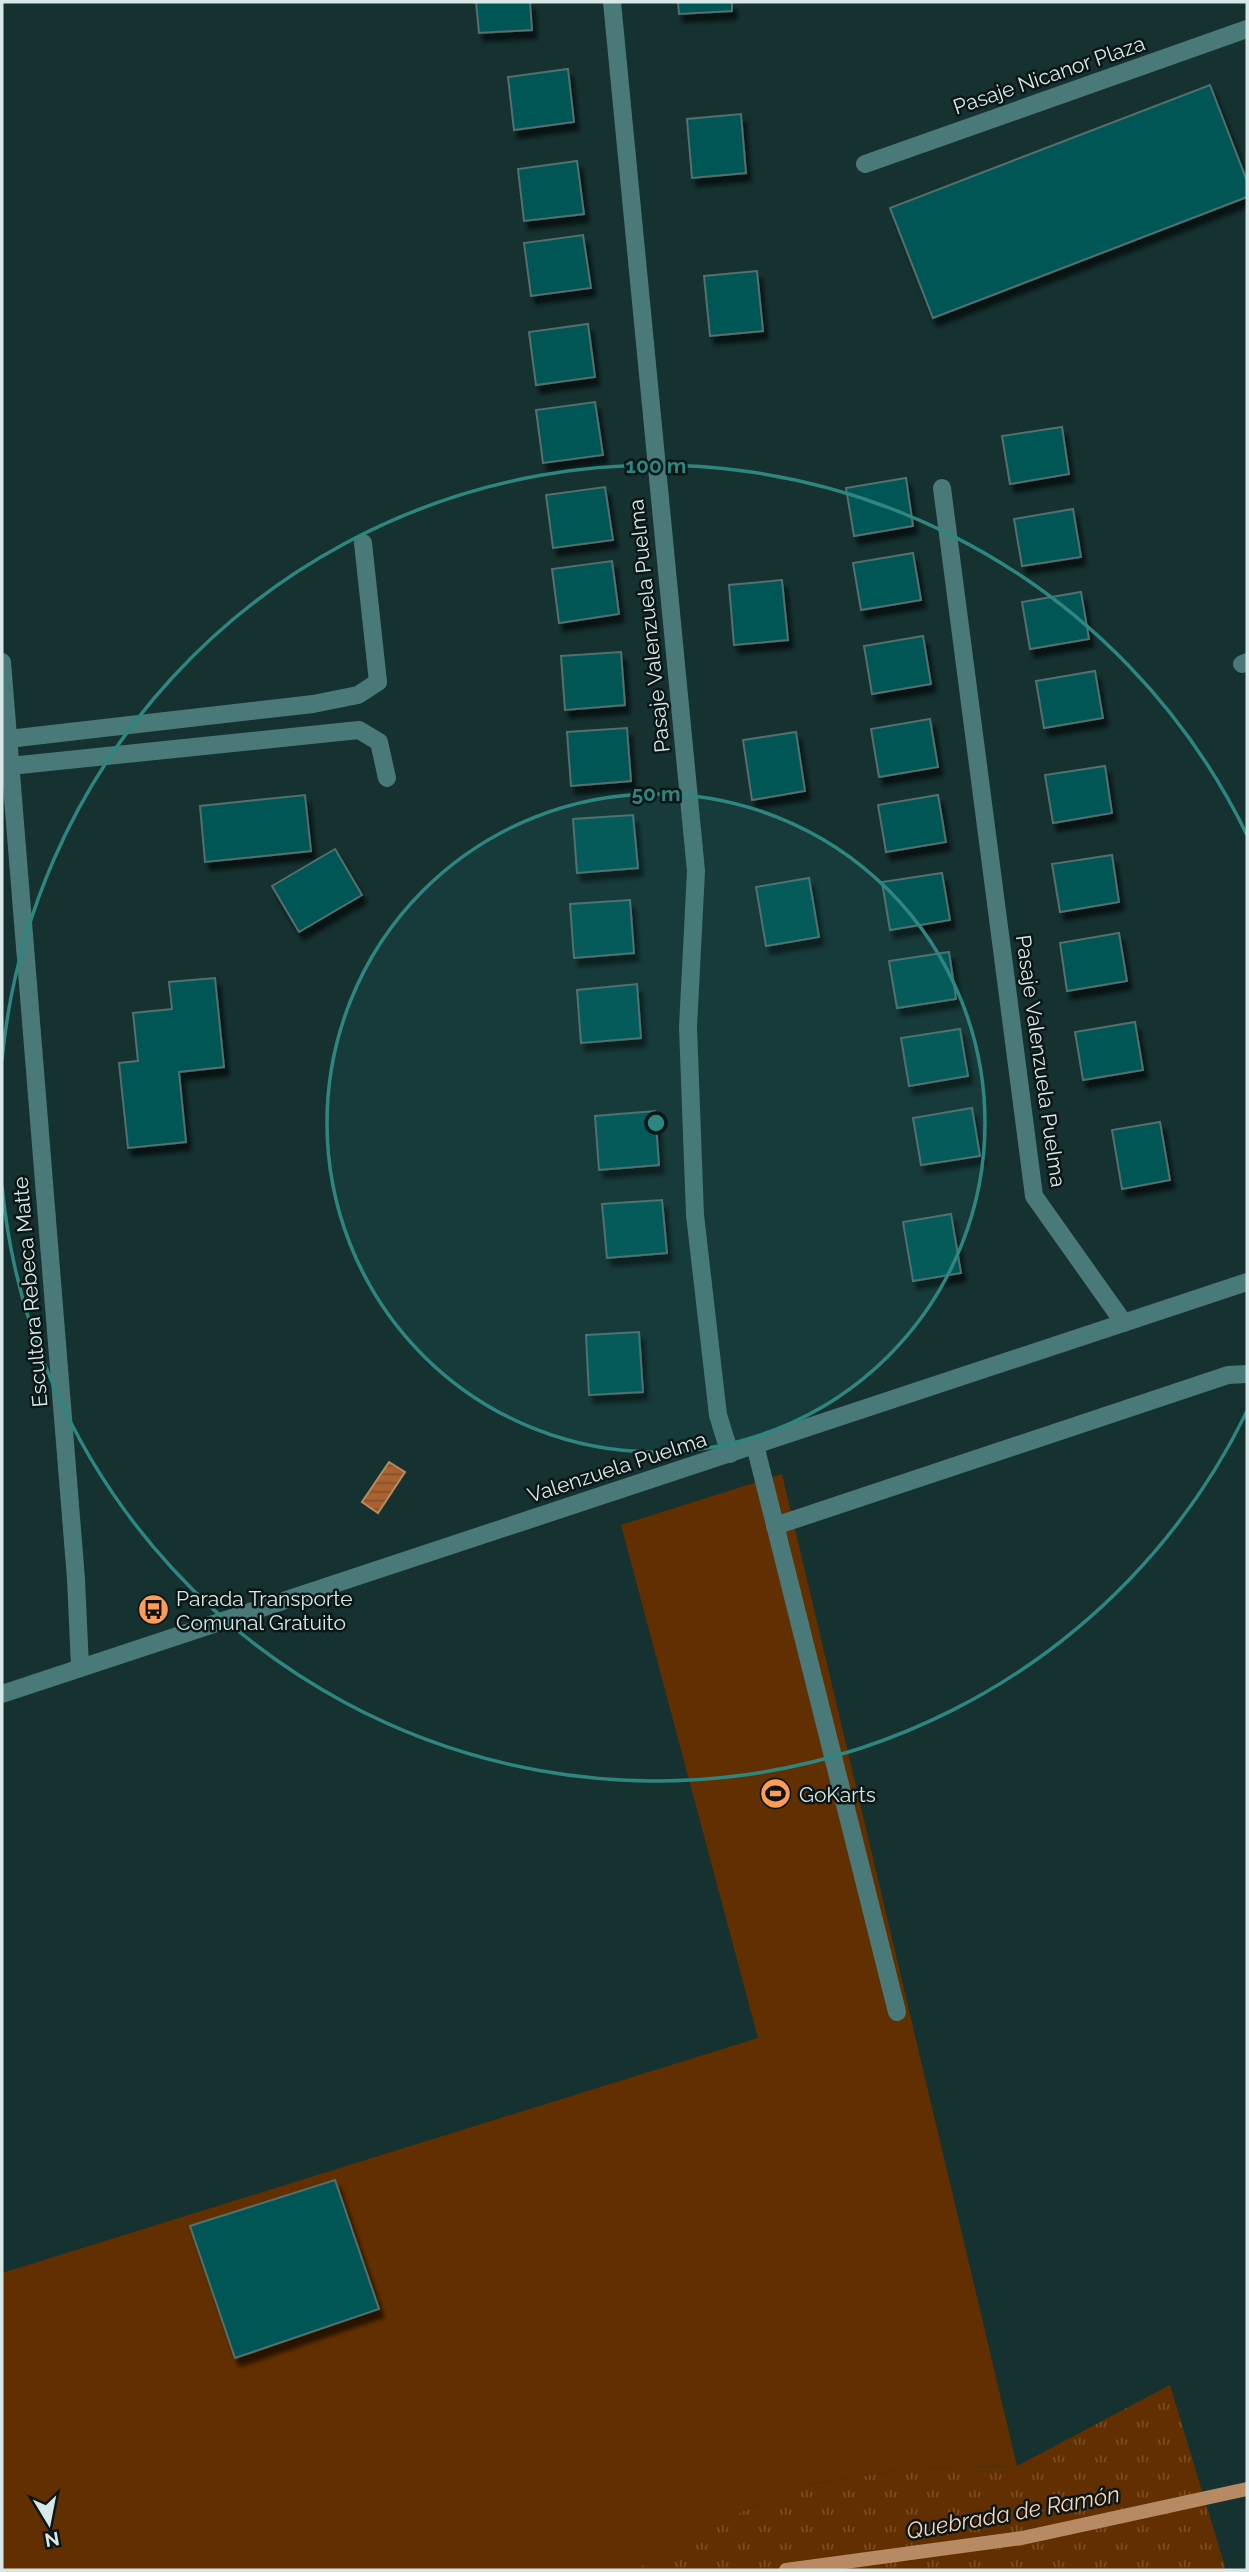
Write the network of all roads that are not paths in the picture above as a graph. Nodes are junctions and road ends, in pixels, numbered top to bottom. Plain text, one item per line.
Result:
1 (612, 2) edge
2 (1247, 29) edge
3 (865, 164) dead end
4 (942, 488) dead end
5 (363, 543) dead end
6 (2, 662) edge
7 (8, 739) junction
8 (10, 766) junction
9 (387, 778) dead end
10 (9, 831) edge
11 (1247, 1283) edge
12 (1124, 1323) junction
13 (1247, 1374) edge
14 (755, 1446) junction
15 (730, 1454) junction
16 (775, 1526) junction
17 (80, 1667) junction
18 (2, 1694) edge
19 (897, 2012) dead end

1 - 15 street, Pasaje Valenzuela Puelma
2 - 3 street, Pasaje Nicanor Plaza
4 - 12 street, Pasaje Valenzuela Puelma
5 - 7 street
6 - 7 street, Escultora Rebeca Matte
7 - 8 street, Escultora Rebeca Matte
8 - 9 street
8 - 10 street, Escultora Rebeca Matte
10 - 17 street, Escultora Rebeca Matte
11 - 12 street, Valenzuela Puelma
12 - 14 street, Valenzuela Puelma
13 - 16 street
14 - 15 street, Valenzuela Puelma
14 - 16 street
15 - 17 street, Valenzuela Puelma
16 - 19 street
17 - 18 street, Valenzuela Puelma

